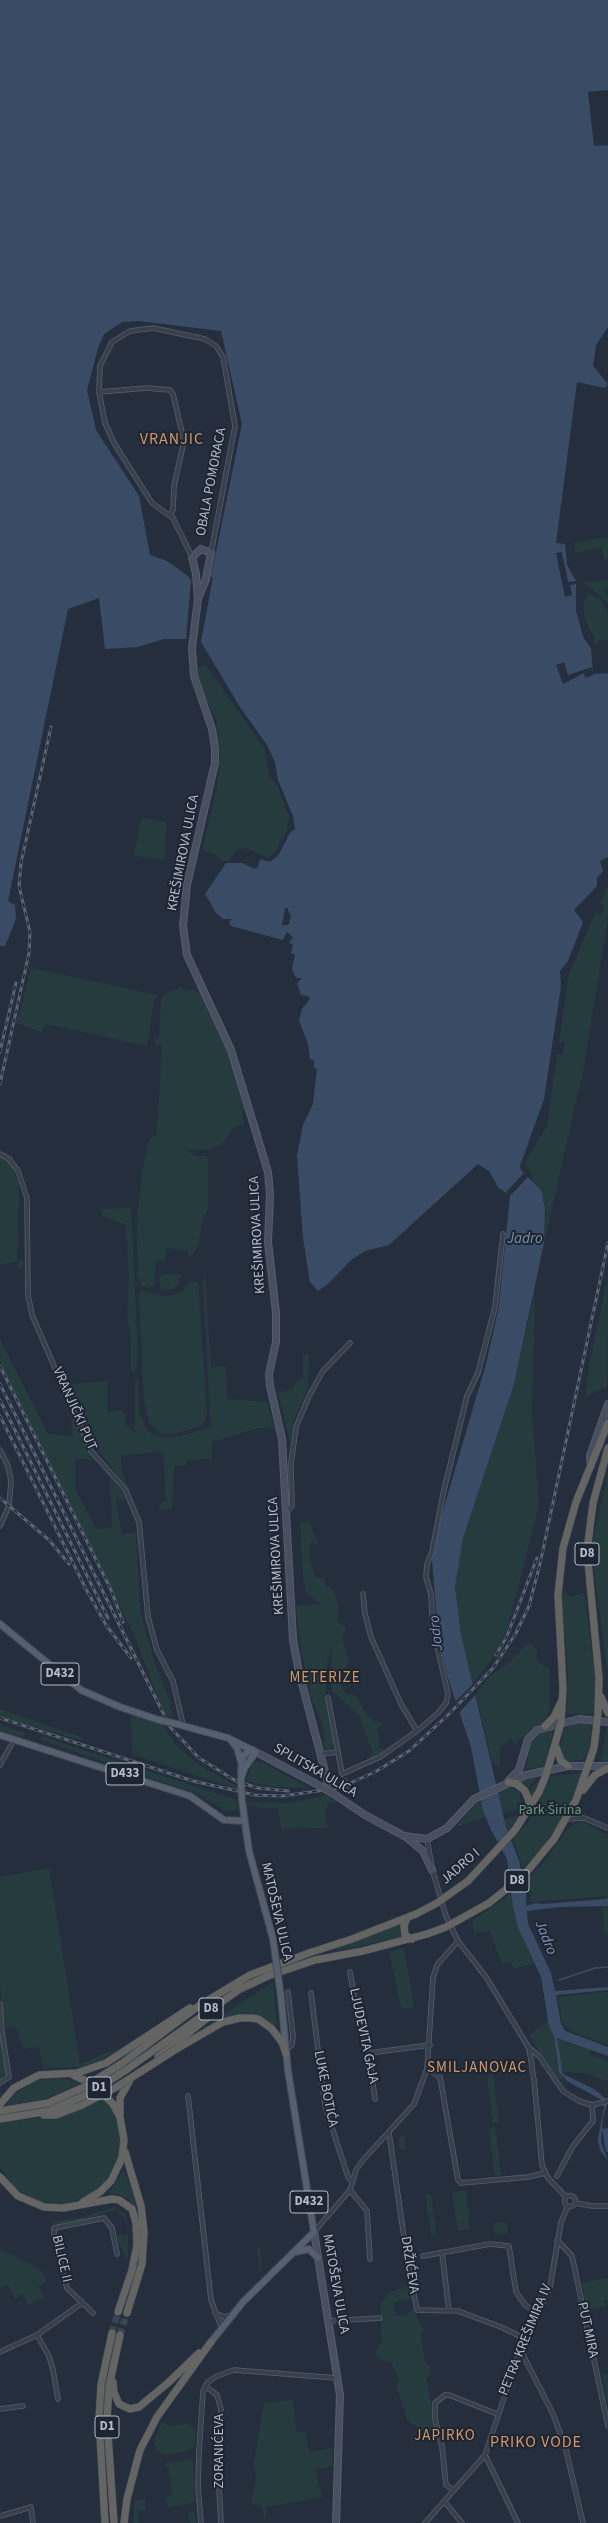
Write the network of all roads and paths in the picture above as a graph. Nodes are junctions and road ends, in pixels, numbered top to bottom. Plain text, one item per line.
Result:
1 (99, 392) junction
2 (170, 515) junction
3 (211, 553) junction
4 (192, 557) junction
5 (198, 599) junction
6 (0, 1154) edge
7 (503, 1234) dead end
8 (350, 1343) dead end
9 (608, 1404) edge
10 (608, 1423) edge
11 (608, 1448) edge
12 (0, 1450) edge
13 (591, 1466) junction
14 (287, 1511) junction
15 (0, 1526) edge
16 (363, 1594) dead end
17 (0, 1624) edge
18 (599, 1692) junction
19 (563, 1696) junction
20 (328, 1698) dead end
21 (608, 1713) edge
22 (598, 1721) junction
23 (608, 1722) edge
24 (561, 1723) junction
25 (183, 1725) junction
26 (545, 1726) junction
27 (417, 1731) junction
28 (0, 1735) edge
29 (228, 1738) junction
30 (14, 1740) junction
31 (556, 1745) junction
32 (254, 1751) junction
33 (337, 1752) junction
34 (322, 1754) junction
35 (241, 1762) junction
36 (589, 1765) junction
37 (0, 1766) edge
38 (568, 1766) junction
39 (608, 1767) edge
40 (548, 1769) junction
41 (342, 1774) junction
42 (241, 1779) junction
43 (506, 1783) junction
44 (328, 1786) junction
45 (350, 1798) dead end
46 (576, 1800) junction
47 (529, 1810) junction
48 (566, 1819) junction
49 (244, 1821) junction
50 (608, 1828) edge
51 (404, 1836) junction
52 (427, 1839) junction
53 (432, 1870) junction
54 (407, 1918) junction
55 (412, 1939) junction
56 (458, 1941) junction
57 (350, 1972) dead end
58 (288, 1992) dead end
59 (310, 1993) dead end
60 (0, 2004) edge
61 (200, 2005) junction
62 (214, 2007) junction
63 (430, 2045) junction
64 (529, 2048) junction
65 (286, 2052) junction
66 (369, 2053) junction
67 (123, 2067) junction
68 (427, 2069) junction
69 (66, 2074) junction
70 (0, 2084) edge
71 (14, 2088) junction
72 (0, 2093) edge
73 (188, 2096) dead end
74 (376, 2099) dead end
75 (607, 2101) edge
76 (0, 2104) edge
77 (592, 2105) junction
78 (0, 2111) edge
79 (36, 2115) junction
80 (120, 2117) junction
81 (0, 2119) edge
82 (390, 2133) junction
83 (124, 2147) junction
84 (544, 2172) junction
85 (557, 2176) dead end
86 (0, 2177) edge
87 (352, 2181) junction
88 (350, 2190) junction
89 (566, 2197) junction
90 (575, 2203) junction
91 (72, 2206) junction
92 (568, 2206) junction
93 (608, 2206) edge
94 (314, 2232) junction
95 (557, 2240) junction
96 (292, 2253) junction
97 (442, 2253) junction
98 (117, 2254) dead end
99 (423, 2256) dead end
100 (318, 2258) junction
101 (370, 2259) dead end
102 (82, 2303) junction
103 (450, 2311) junction
104 (118, 2312) tunnel mouth
105 (536, 2312) junction
106 (93, 2313) dead end
107 (127, 2313) tunnel mouth
108 (215, 2313) junction
109 (234, 2314) junction
110 (380, 2318) dead end
111 (329, 2321) junction
112 (222, 2329) junction
113 (112, 2333) tunnel mouth
114 (37, 2335) junction
115 (120, 2335) tunnel mouth
116 (524, 2338) junction
117 (211, 2342) junction
118 (520, 2349) junction
119 (0, 2352) edge
120 (113, 2362) junction
121 (338, 2378) junction
122 (205, 2386) junction
123 (58, 2399) dead end
124 (23, 2406) dead end
125 (0, 2409) edge
126 (497, 2414) junction
127 (608, 2426) edge
128 (485, 2455) junction
129 (454, 2490) junction
130 (444, 2502) junction
131 (0, 2516) edge
132 (33, 2523) edge
133 (106, 2523) edge
134 (114, 2523) edge
135 (124, 2523) edge
136 (201, 2523) edge
137 (221, 2523) edge
138 (336, 2523) edge
139 (425, 2523) edge
140 (462, 2523) edge
141 (518, 2523) edge
142 (582, 2523) edge

1 - 2 street, OBALA POMORACA
1 - 2 street
1 - 3 street, OBALA POMORACA
2 - 4 street, OBALA POMORACA
3 - 4 main road, OBALA POMORACA
3 - 5 main road, OBALA POMORACA
4 - 5 main road, OBALA POMORACA
5 - 14 main road, KREŠIMIROVA ULICA
6 - 25 street, VRANJIČKI PUT
7 - 27 street
8 - 14 street
9 - 13 main road
10 - 13 highway, D8
11 - 18 highway, D8
12 - 15 street
13 - 19 highway, D8
14 - 34 main road, KREŠIMIROVA ULICA
16 - 27 street
17 - 25 main road, SPLITSKA ULICA / D432, bridge
18 - 21 highway
18 - 22 highway, D8
19 - 24 highway, D8
19 - 26 highway
20 - 33 street
22 - 23 main road
22 - 24 main road
22 - 36 highway, D8
24 - 26 main road
24 - 31 highway, D8
25 - 29 main road, SPLITSKA ULICA / D432
26 - 43 main road
27 - 41 street
28 - 30 main road, D433
29 - 32 main road, SPLITSKA ULICA / D432
29 - 35 main road
30 - 37 street
30 - 49 main road, D433
31 - 38 highway
31 - 40 highway, D8
32 - 35 main road
32 - 42 main road, MATOŠEVA ULICA / D432
32 - 44 main road, SPLITSKA ULICA, bridge
33 - 34 street
33 - 41 street
34 - 44 main road, KREŠIMIROVA ULICA
35 - 42 main road, MATOŠEVA ULICA / D432
36 - 38 main road
36 - 39 main road
36 - 46 highway, D8
38 - 40 main road
39 - 46 highway
40 - 43 main road
40 - 47 highway, D8
41 - 45 street, bridge
42 - 49 main road, MATOŠEVA ULICA / D432, bridge
43 - 47 highway
43 - 52 main road
44 - 51 main road, SPLITSKA ULICA, bridge
46 - 48 highway, D8
47 - 54 highway, JADRO I / D8, bridge
48 - 50 street
48 - 55 highway, D8, bridge
49 - 65 main road, MATOŠEVA ULICA / D432, bridge
51 - 52 main road, SPLITSKA ULICA
51 - 53 main road
52 - 53 street
53 - 56 street
54 - 55 highway
54 - 61 highway, D8
55 - 62 highway, D8
56 - 63 street
56 - 64 street
57 - 66 street, LJUDEVITA GAJA
58 - 65 street
59 - 87 street, LUKE BOTIĆA
60 - 70 street
61 - 67 highway, D8
61 - 69 highway
62 - 67 highway, D8
62 - 80 highway
63 - 66 street
63 - 68 street
64 - 77 street
64 - 84 street
65 - 79 highway, bridge
65 - 94 main road, MATOŠEVA ULICA / D432
66 - 74 street, LJUDEVITA GAJA
67 - 78 highway, D8, bridge
67 - 79 highway, D8, bridge
68 - 82 street
68 - 84 street
69 - 71 highway, D1
69 - 80 highway, D1
71 - 72 highway
71 - 76 highway, D1
73 - 108 street
75 - 77 street
77 - 85 street
79 - 81 highway, D8
80 - 83 highway, D1
82 - 87 street
82 - 103 street, DRŽIĆEVA
83 - 91 highway
83 - 107 highway, D1
84 - 89 street
86 - 91 highway
87 - 88 street
88 - 94 street
88 - 101 street
89 - 90 street
89 - 92 street
90 - 92 street
90 - 93 street
91 - 104 highway
92 - 95 street, PETRA KREŠIMIRA IV
94 - 96 main road, D432
94 - 100 main road, MATOŠEVA ULICA
95 - 105 street, PETRA KREŠIMIRA IV
95 - 127 street, PUT MIRA
96 - 100 main road
96 - 109 main road, D432
97 - 99 street
97 - 103 street
97 - 105 street
98 - 102 street, BILICE II
100 - 111 main road, MATOŠEVA ULICA
102 - 106 street, BILICE II
102 - 114 street
103 - 116 street, DRŽIĆEVA
105 - 116 street, PETRA KREŠIMIRA IV
108 - 109 street
108 - 112 street
109 - 112 main road, D432
110 - 111 street
111 - 121 main road, MATOŠEVA ULICA
112 - 117 main road, D432
113 - 133 highway, D1
114 - 119 street
114 - 123 street
115 - 120 highway, D1
116 - 118 street, PETRA KREŠIMIRA IV
117 - 120 highway
117 - 135 highway
118 - 126 street, PETRA KREŠIMIRA IV
118 - 142 street
120 - 134 highway, D1
121 - 122 street
121 - 138 main road, MATOŠEVA ULICA
122 - 136 street
122 - 137 street, ZORANIĆEVA
124 - 125 street
126 - 128 street, PETRA KREŠIMIRA IV
126 - 129 street
128 - 129 street, PETRA KREŠIMIRA IV
128 - 141 street
129 - 130 street, PETRA KREŠIMIRA IV
130 - 139 street, PETRA KREŠIMIRA IV
130 - 140 street
131 - 132 street

